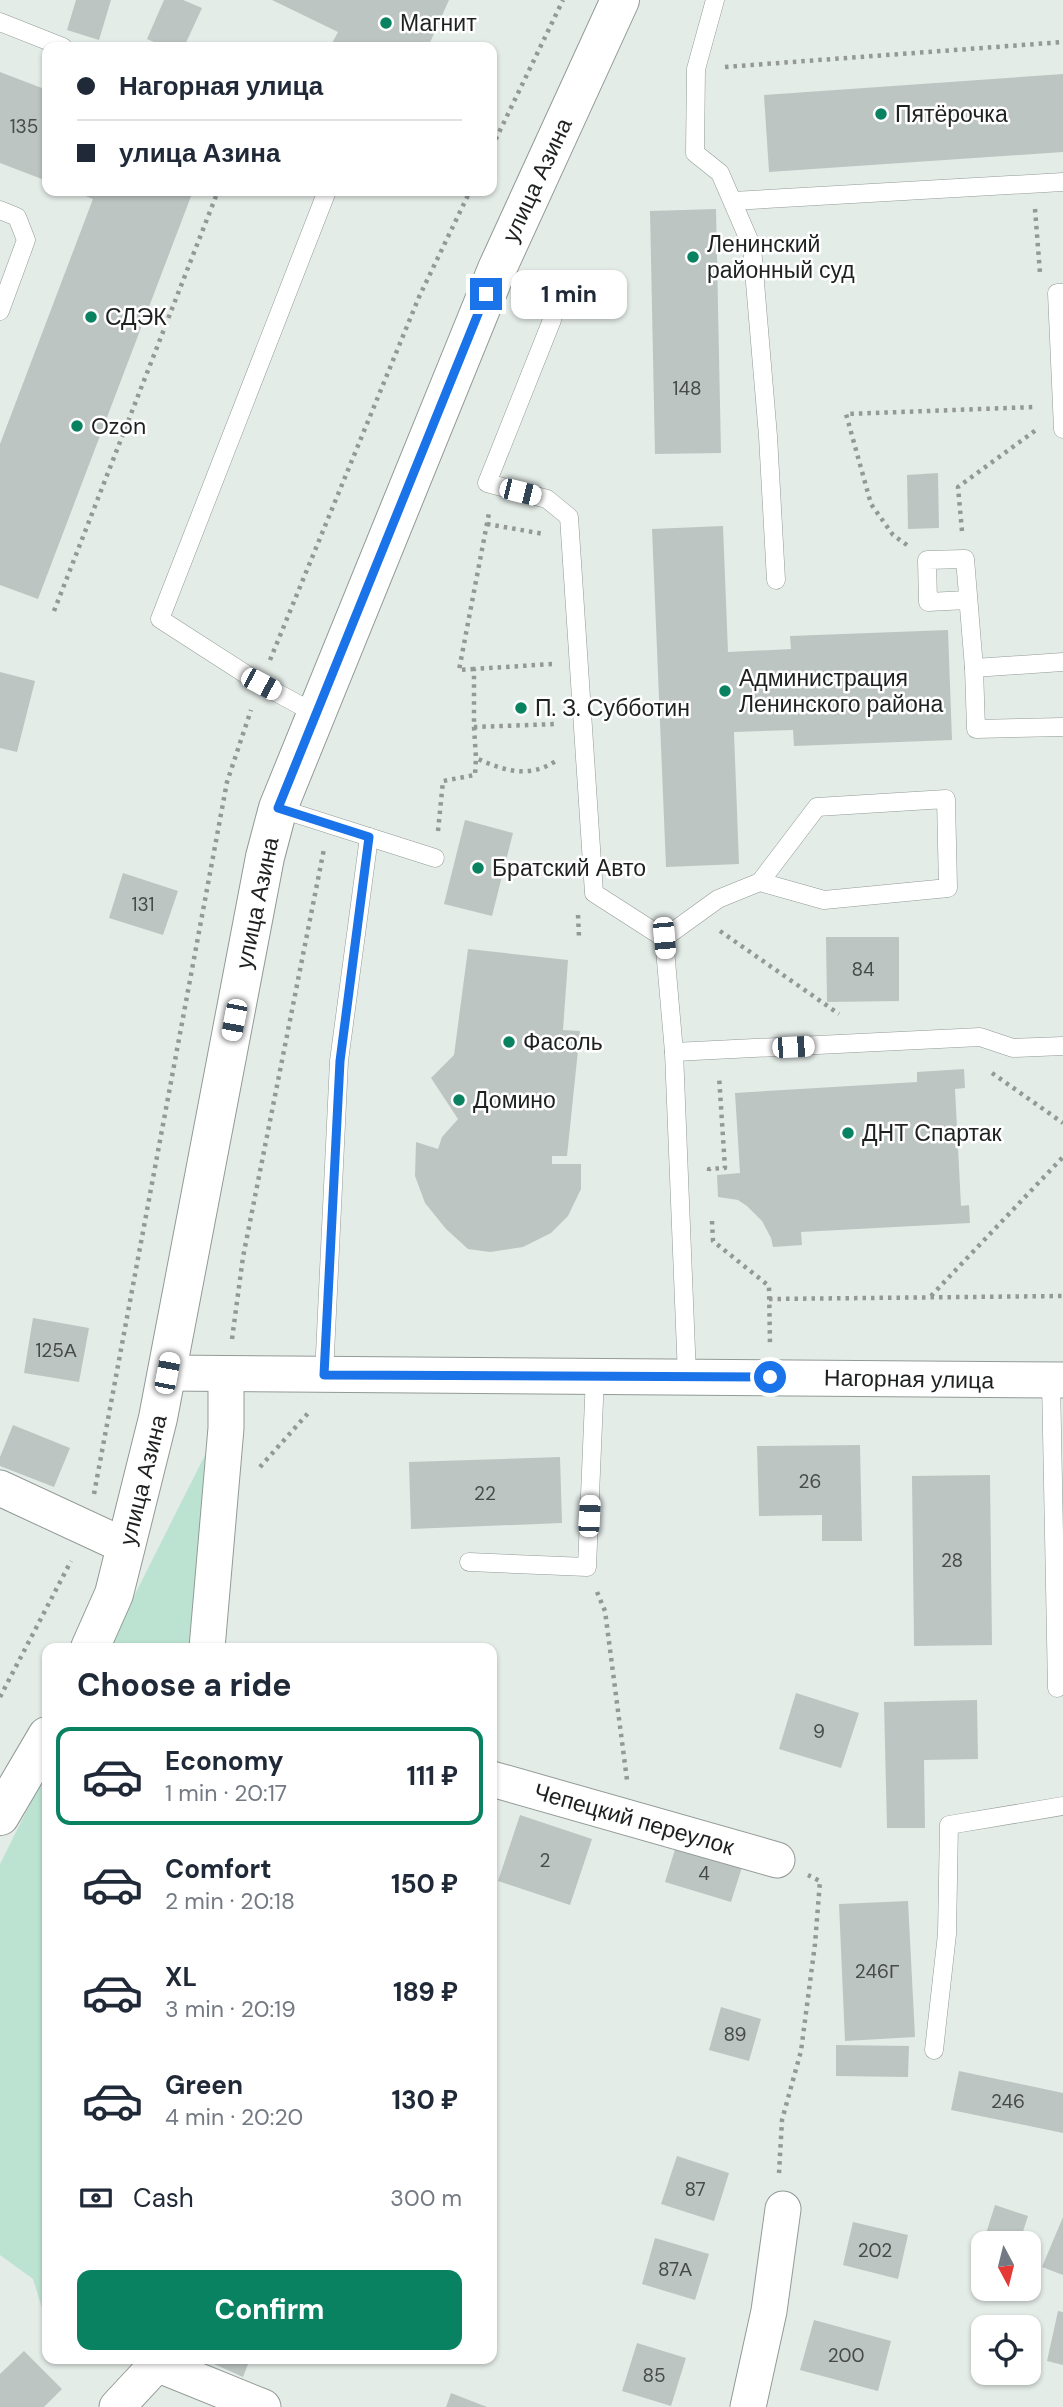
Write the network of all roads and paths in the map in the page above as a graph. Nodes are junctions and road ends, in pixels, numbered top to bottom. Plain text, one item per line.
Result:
1 (563, 0) edge
2 (620, 0) edge
3 (715, 0) edge
4 (0, 22) edge
5 (1063, 41) edge
6 (50, 42) edge
7 (696, 69) junction
8 (497, 137) edge
9 (1063, 182) edge
10 (1033, 184) junction
11 (216, 196) edge
12 (325, 196) edge
13 (733, 201) junction
14 (0, 210) edge
15 (1060, 293) edge
16 (0, 310) edge
17 (552, 320) dead end
18 (1062, 409) edge
19 (1063, 429) edge
20 (494, 485) junction
21 (965, 559) junction
22 (927, 560) junction
23 (775, 580) dead end
24 (967, 600) junction
25 (54, 611) dead end
26 (1063, 662) edge
27 (578, 663) junction
28 (974, 667) junction
29 (474, 669) junction
30 (316, 714) junction
31 (474, 727) junction
32 (1063, 727) edge
33 (582, 731) junction
34 (476, 758) junction
35 (278, 808) junction
36 (329, 824) junction
37 (369, 837) junction
38 (435, 858) joint
39 (760, 882) junction
40 (664, 938) junction
41 (849, 1013) dead end
42 (945, 1039) junction
43 (1063, 1046) edge
44 (717, 1050) junction
45 (674, 1052) junction
46 (1063, 1123) edge
47 (1063, 1157) edge
48 (709, 1181) dead end
49 (712, 1217) dead end
50 (931, 1296) junction
51 (1063, 1296) edge
52 (769, 1299) junction
53 (167, 1373) junction
54 (226, 1375) junction
55 (333, 1375) junction
56 (595, 1376) junction
57 (687, 1376) junction
58 (770, 1377) junction
59 (1057, 1380) edge
60 (0, 1488) edge
61 (218, 1515) junction
62 (127, 1546) junction
63 (469, 1562) dead end
64 (587, 1567) junction
65 (99, 1642) edge
66 (208, 1643) edge
67 (1058, 1688) dead end
68 (42, 1745) edge
69 (497, 1780) edge
70 (1063, 1806) edge
71 (0, 1816) edge
72 (632, 1819) junction
73 (777, 1860) joint
74 (934, 2050) dead end
75 (783, 2209) joint
76 (155, 2364) edge
77 (162, 2364) edge
78 (117, 2407) edge
79 (262, 2407) edge
80 (748, 2407) edge

1 - 8 path
2 - 30 main road, улица Азина
3 - 7 lane
4 - 6 lane
5 - 7 path
7 - 13 lane
9 - 10 lane
10 - 13 lane
10 - 15 path
11 - 25 path
12 - 30 lane
13 - 23 lane
14 - 16 lane
15 - 18 lane
17 - 20 lane
18 - 19 lane
18 - 21 path
18 - 22 path
20 - 27 lane
20 - 29 path
21 - 22 lane
21 - 24 lane
22 - 24 lane
24 - 28 lane
26 - 28 lane
27 - 29 path
27 - 33 lane
28 - 32 lane
29 - 31 path
30 - 35 main road, улица Азина
31 - 33 path
31 - 34 path
33 - 34 path
33 - 40 lane
34 - 38 path
35 - 36 lane
35 - 53 main road, улица Азина
36 - 37 lane
36 - 54 path
37 - 38 lane
37 - 55 lane
39 - 39 lane
39 - 40 lane
40 - 41 path
40 - 45 lane
42 - 43 lane
42 - 44 lane
42 - 46 path
44 - 45 lane
44 - 48 path
45 - 57 lane
47 - 50 path
49 - 52 path
50 - 51 path
50 - 52 path
52 - 58 path
53 - 54 street, Нагорная улица
53 - 62 main road, улица Азина
54 - 55 street, Нагорная улица
54 - 61 street
55 - 56 street, Нагорная улица
55 - 61 path
56 - 57 street, Нагорная улица
56 - 64 lane
57 - 58 street, Нагорная улица
58 - 59 street, Нагорная улица
59 - 67 lane
60 - 62 street
61 - 66 street
62 - 65 main road, улица Азина
63 - 64 lane
64 - 72 path
68 - 71 main road
69 - 72 street, Чепецкий переулок
70 - 74 lane
72 - 73 street, Чепецкий переулок
73 - 75 path
75 - 80 street
76 - 78 street
77 - 79 street

